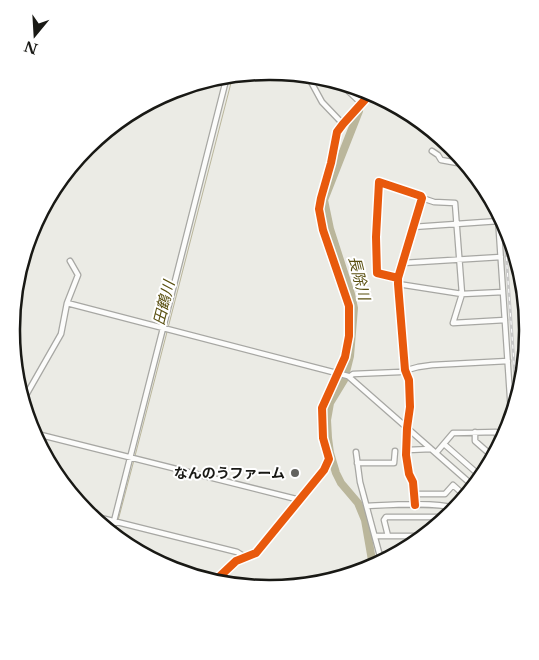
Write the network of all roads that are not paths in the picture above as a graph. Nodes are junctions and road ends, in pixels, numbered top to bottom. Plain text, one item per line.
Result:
1 (312, 84) edge
2 (225, 85) edge
3 (352, 95) edge
4 (366, 99) edge
5 (362, 104) junction
6 (342, 124) junction
7 (432, 151) dead end
8 (454, 162) edge
9 (422, 198) junction
10 (493, 220) edge
11 (457, 224) junction
12 (413, 227) junction
13 (500, 235) edge
14 (501, 256) junction
15 (70, 260) dead end
16 (459, 260) junction
17 (403, 263) junction
18 (398, 278) junction
19 (398, 284) junction
20 (504, 292) junction
21 (462, 294) junction
22 (67, 303) junction
23 (505, 320) junction
24 (166, 329) junction
25 (508, 361) junction
26 (405, 370) junction
27 (340, 374) junction
28 (348, 376) junction
29 (28, 390) edge
30 (511, 393) edge
31 (407, 428) junction
32 (475, 432) junction
33 (496, 433) edge
34 (44, 436) edge
35 (444, 444) junction
36 (432, 449) junction
37 (408, 450) junction
38 (396, 451) dead end
39 (356, 452) dead end
40 (487, 452) edge
41 (436, 453) junction
42 (133, 459) junction
43 (357, 463) junction
44 (475, 471) edge
45 (468, 481) edge
46 (460, 491) edge
47 (414, 494) junction
48 (300, 500) junction
49 (415, 505) junction
50 (368, 506) junction
51 (446, 506) edge
52 (435, 517) edge
53 (109, 521) edge
54 (116, 523) junction
55 (376, 536) junction
56 (388, 536) junction
57 (409, 536) edge
58 (379, 554) edge
59 (245, 557) junction
60 (221, 575) edge

1 - 6 street
2 - 24 street
3 - 5 street
4 - 5 street
5 - 6 street
6 - 27 street
7 - 8 street
9 - 11 street
9 - 12 street
9 - 18 street
10 - 11 street
11 - 12 street
11 - 16 street
12 - 17 street
13 - 14 street
14 - 16 street
14 - 20 street
15 - 22 street
16 - 17 street
16 - 21 street
17 - 18 street
18 - 19 street
19 - 21 street
19 - 26 street
20 - 21 street
20 - 23 street
21 - 23 street
22 - 24 street
22 - 29 street
23 - 25 street
24 - 27 street
24 - 42 street
25 - 26 street
25 - 30 street
26 - 28 street
26 - 31 street
27 - 28 street
27 - 48 street
28 - 31 street
31 - 36 street
31 - 37 street
32 - 33 street
32 - 35 street
32 - 40 street
34 - 42 street
35 - 41 street
35 - 44 street
36 - 37 street
36 - 41 street
37 - 47 street
38 - 43 street
39 - 43 street
41 - 45 street
42 - 48 street
42 - 54 street
43 - 50 street
46 - 47 street
47 - 49 street
48 - 59 street
49 - 50 street
49 - 51 street
50 - 55 street
52 - 56 street
53 - 54 street
54 - 59 street
55 - 56 street
55 - 58 street
56 - 57 street
59 - 60 street

